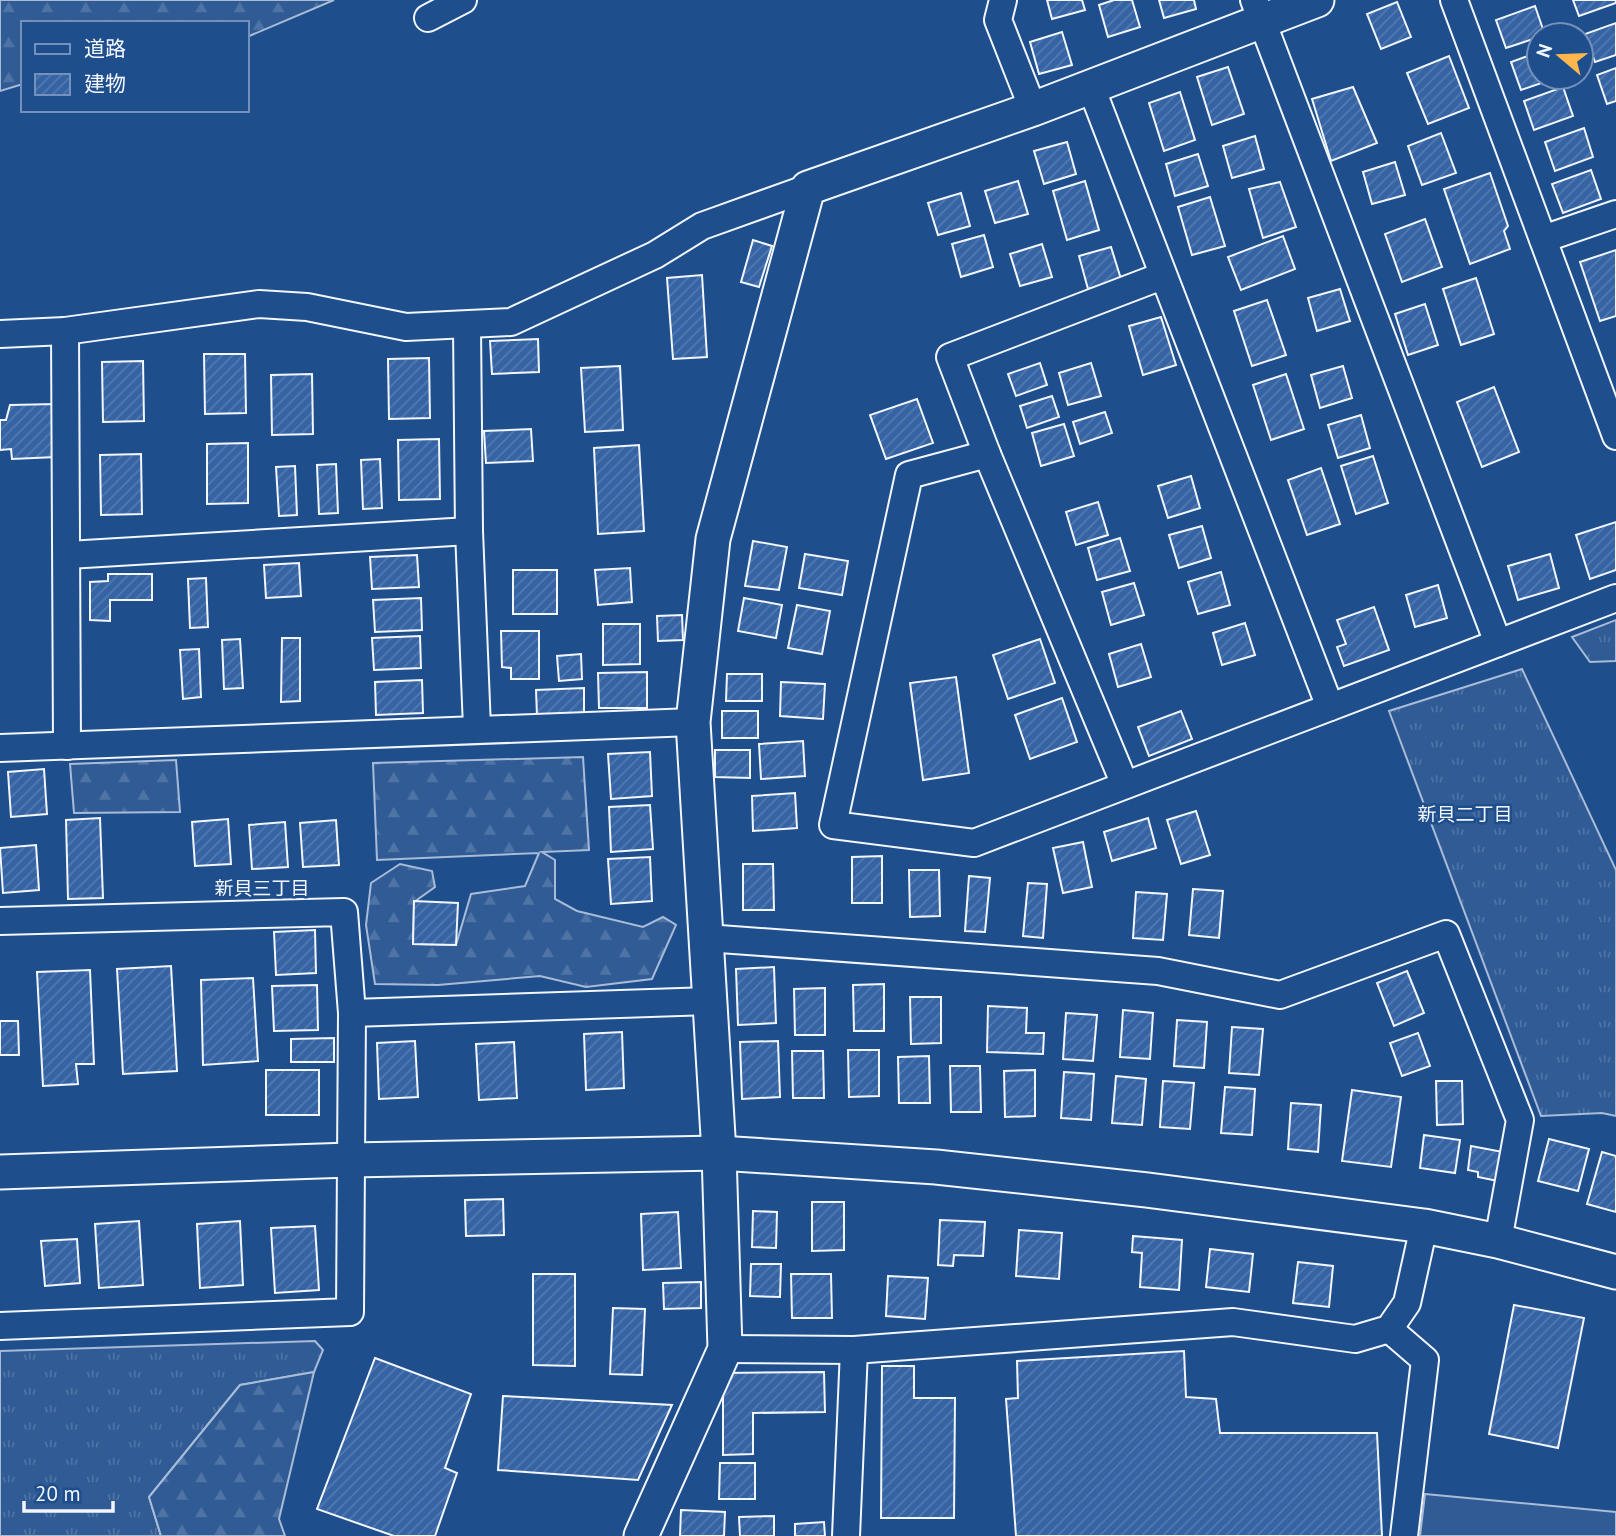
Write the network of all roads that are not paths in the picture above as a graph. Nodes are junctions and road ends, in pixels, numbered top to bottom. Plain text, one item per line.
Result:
1 (463, 0) edge
2 (1003, 0) edge
3 (1317, 0) edge
4 (1454, 0) edge
5 (1258, 10) edge
6 (428, 18) dead end
7 (1091, 87) junction
8 (1033, 109) junction
9 (808, 188) junction
10 (1616, 214) edge
11 (1543, 239) junction
12 (1162, 275) junction
13 (467, 326) junction
14 (65, 331) junction
15 (0, 334) edge
16 (1616, 436) edge
17 (987, 454) junction
18 (469, 531) junction
19 (68, 555) junction
20 (1616, 598) edge
21 (1498, 643) junction
22 (1330, 707) junction
23 (693, 722) junction
24 (477, 728) junction
25 (67, 746) junction
26 (0, 748) edge
27 (1125, 785) junction
28 (0, 921) edge
29 (706, 938) junction
30 (710, 1001) junction
31 (352, 1013) junction
32 (719, 1153) junction
33 (350, 1160) junction
34 (0, 1172) edge
35 (1424, 1226) junction
36 (1499, 1241) junction
37 (1616, 1272) edge
38 (0, 1326) edge
39 (1388, 1329) junction
40 (724, 1349) junction
41 (854, 1350) junction
42 (641, 1536) edge
43 (846, 1536) edge
44 (1405, 1536) edge

1 - 6 street
2 - 8 street
3 - 5 street
4 - 11 street
5 - 7 street
5 - 21 street
7 - 8 street
7 - 12 street
8 - 9 street
9 - 13 street
9 - 23 street
10 - 11 street
11 - 16 street
12 - 17 street
12 - 22 street
13 - 14 street
13 - 18 street
14 - 15 street
14 - 19 street
17 - 27 street
17 - 27 street
18 - 19 street
18 - 24 street
19 - 25 street
20 - 21 street
21 - 22 street
22 - 27 street
23 - 24 street
23 - 29 street
24 - 25 street
25 - 26 street
28 - 31 street
29 - 30 street
29 - 36 street
30 - 31 street
30 - 32 street
31 - 33 street
32 - 33 street
32 - 35 street
32 - 40 street
33 - 34 street
33 - 38 street
35 - 36 street
35 - 39 street
36 - 37 street
39 - 41 street
39 - 44 street
40 - 41 street
40 - 42 street
41 - 43 street

